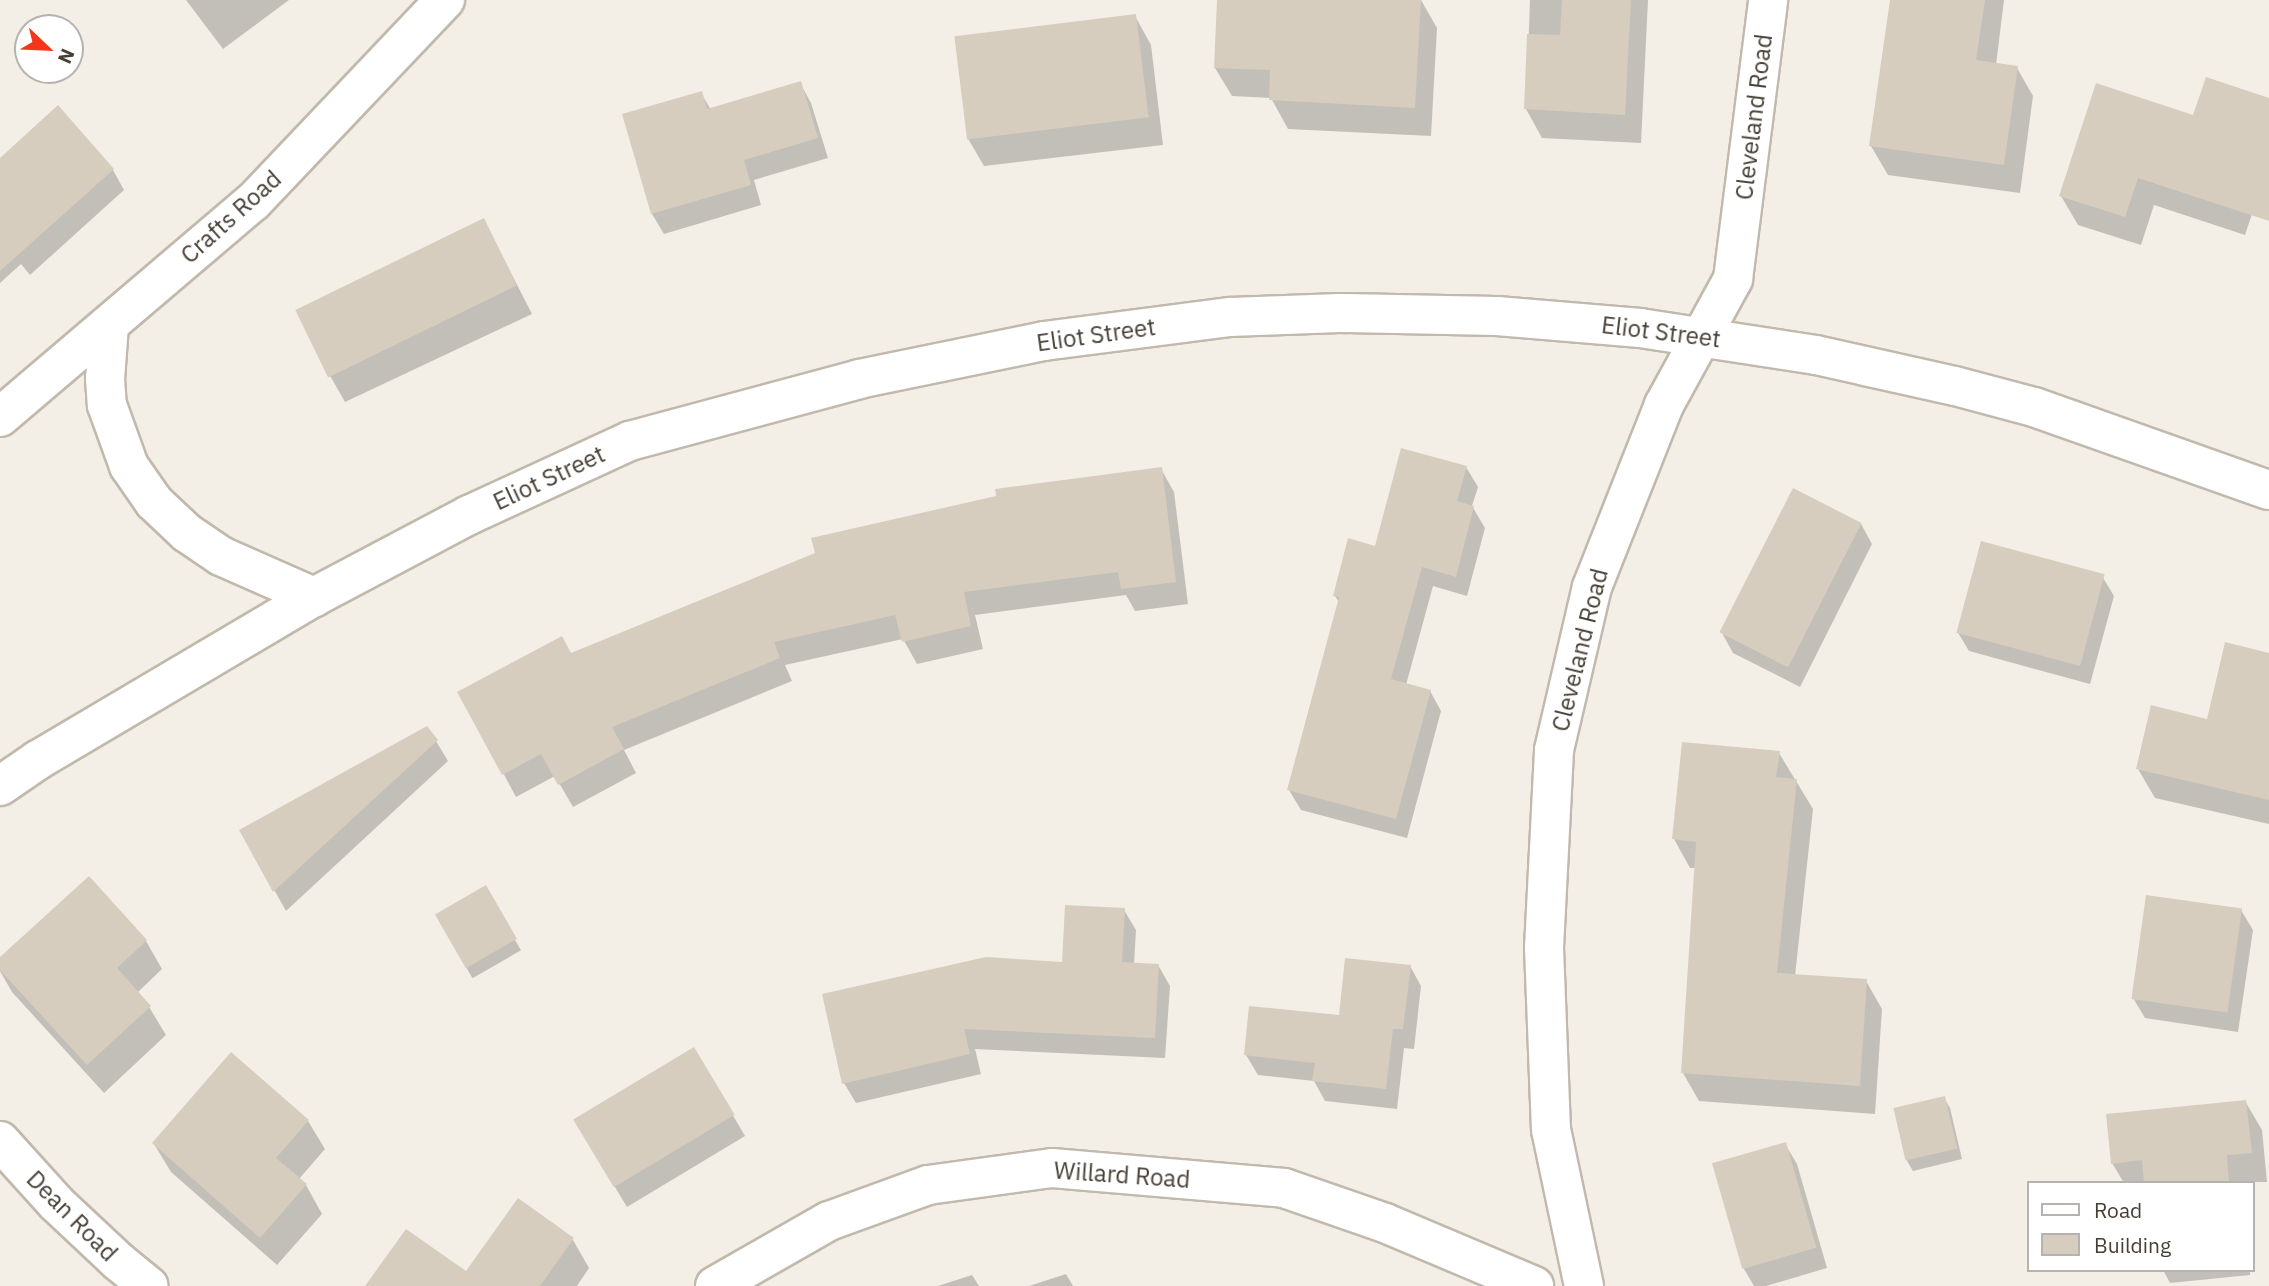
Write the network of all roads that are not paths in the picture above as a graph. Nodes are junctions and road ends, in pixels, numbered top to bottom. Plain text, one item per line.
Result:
1 (445, 0) edge
2 (1768, 0) edge
3 (109, 325) junction
4 (1704, 336) junction
5 (0, 416) edge
6 (2269, 490) edge
7 (314, 597) junction
8 (0, 786) edge
9 (0, 1141) edge
10 (149, 1286) edge
11 (715, 1286) edge
12 (1534, 1286) edge
13 (1584, 1286) edge

1 - 3 street, Crafts Road
2 - 4 street, Cleveland Road
3 - 5 street, Crafts Road
3 - 7 street
4 - 6 street, Eliot Street
4 - 7 street, Eliot Street
4 - 13 street, Cleveland Road
7 - 8 street, Eliot Street
9 - 10 street, Dean Road
11 - 12 street, Willard Road

